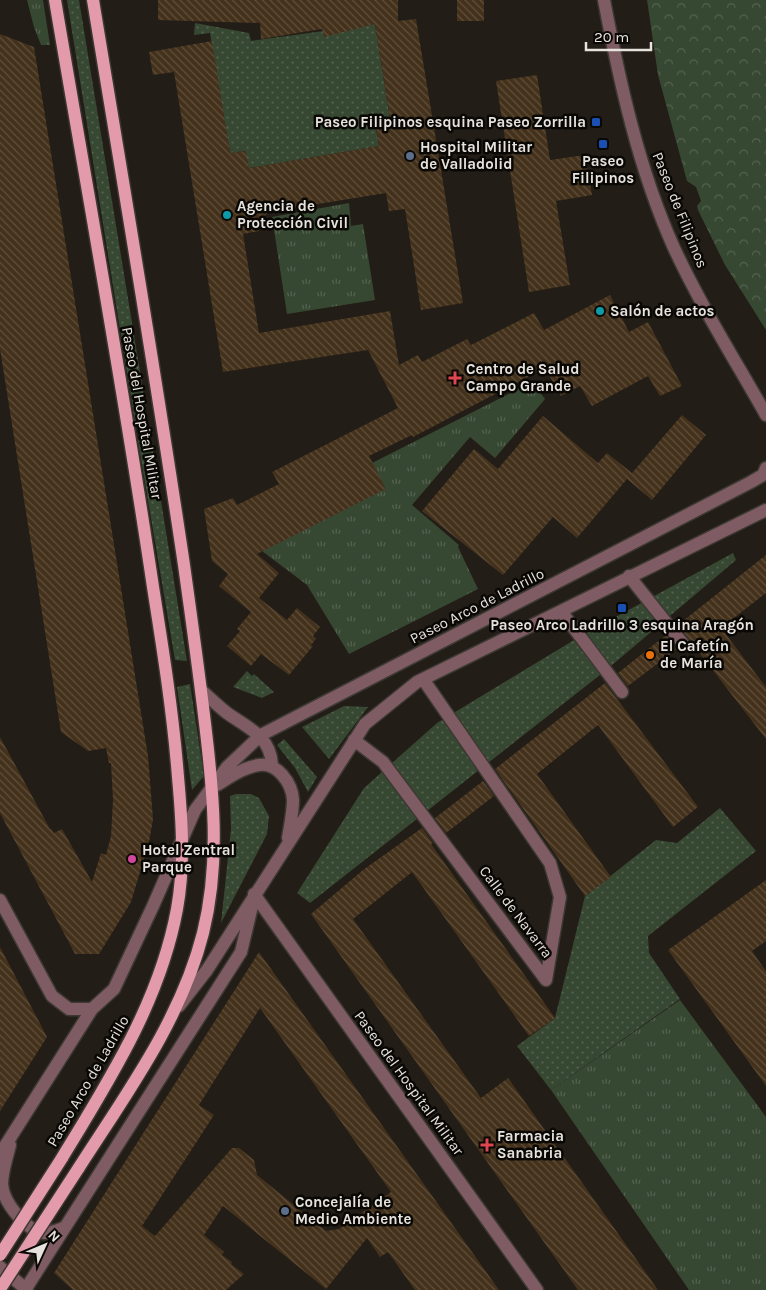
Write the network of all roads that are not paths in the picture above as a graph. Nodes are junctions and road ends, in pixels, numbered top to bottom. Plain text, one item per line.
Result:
1 (55, 0) edge
2 (93, 0) edge
3 (604, 0) edge
4 (766, 415) edge
5 (766, 468) edge
6 (766, 510) edge
7 (629, 576) junction
8 (561, 611) junction
9 (684, 645) dead end
10 (423, 679) junction
11 (201, 690) junction
12 (622, 692) dead end
13 (261, 735) junction
14 (354, 740) junction
15 (272, 766) junction
16 (213, 787) junction
17 (183, 833) junction
18 (288, 843) junction
19 (254, 894) junction
20 (0, 900) edge
21 (92, 1010) junction
22 (174, 1012) junction
23 (10, 1140) junction
24 (0, 1154) edge
25 (64, 1228) junction
26 (0, 1256) edge
27 (0, 1267) edge
28 (0, 1289) edge
29 (26, 1290) edge
30 (538, 1290) edge

1 - 17 main road, Paseo del Hospital Militar
2 - 11 main road, Paseo del Hospital Militar
3 - 4 street, Paseo de Filipinos
5 - 13 street, Paseo Arco de Ladrillo
6 - 7 street
7 - 8 street
7 - 9 street
8 - 10 street
8 - 12 street
10 - 14 street
10 - 14 street, Calle de Navarra
11 - 13 street
11 - 16 main road, Paseo del Hospital Militar
13 - 15 street
13 - 16 street, Paseo Arco de Ladrillo
14 - 18 street
15 - 16 street, Paseo Arco de Ladrillo
15 - 18 street
16 - 17 street, Paseo Arco de Ladrillo
16 - 22 main road
17 - 21 street, Paseo Arco de Ladrillo
17 - 26 main road, Paseo Arco de Ladrillo, bridge
18 - 19 street
19 - 22 street
19 - 25 street
19 - 30 street, Paseo del Hospital Militar
20 - 21 street
21 - 23 street, Paseo Arco de Ladrillo
22 - 28 main road, bridge
23 - 24 street, Paseo Arco de Ladrillo
23 - 25 street, Paseo Arco de Ladrillo
25 - 29 street
27 - 29 street

